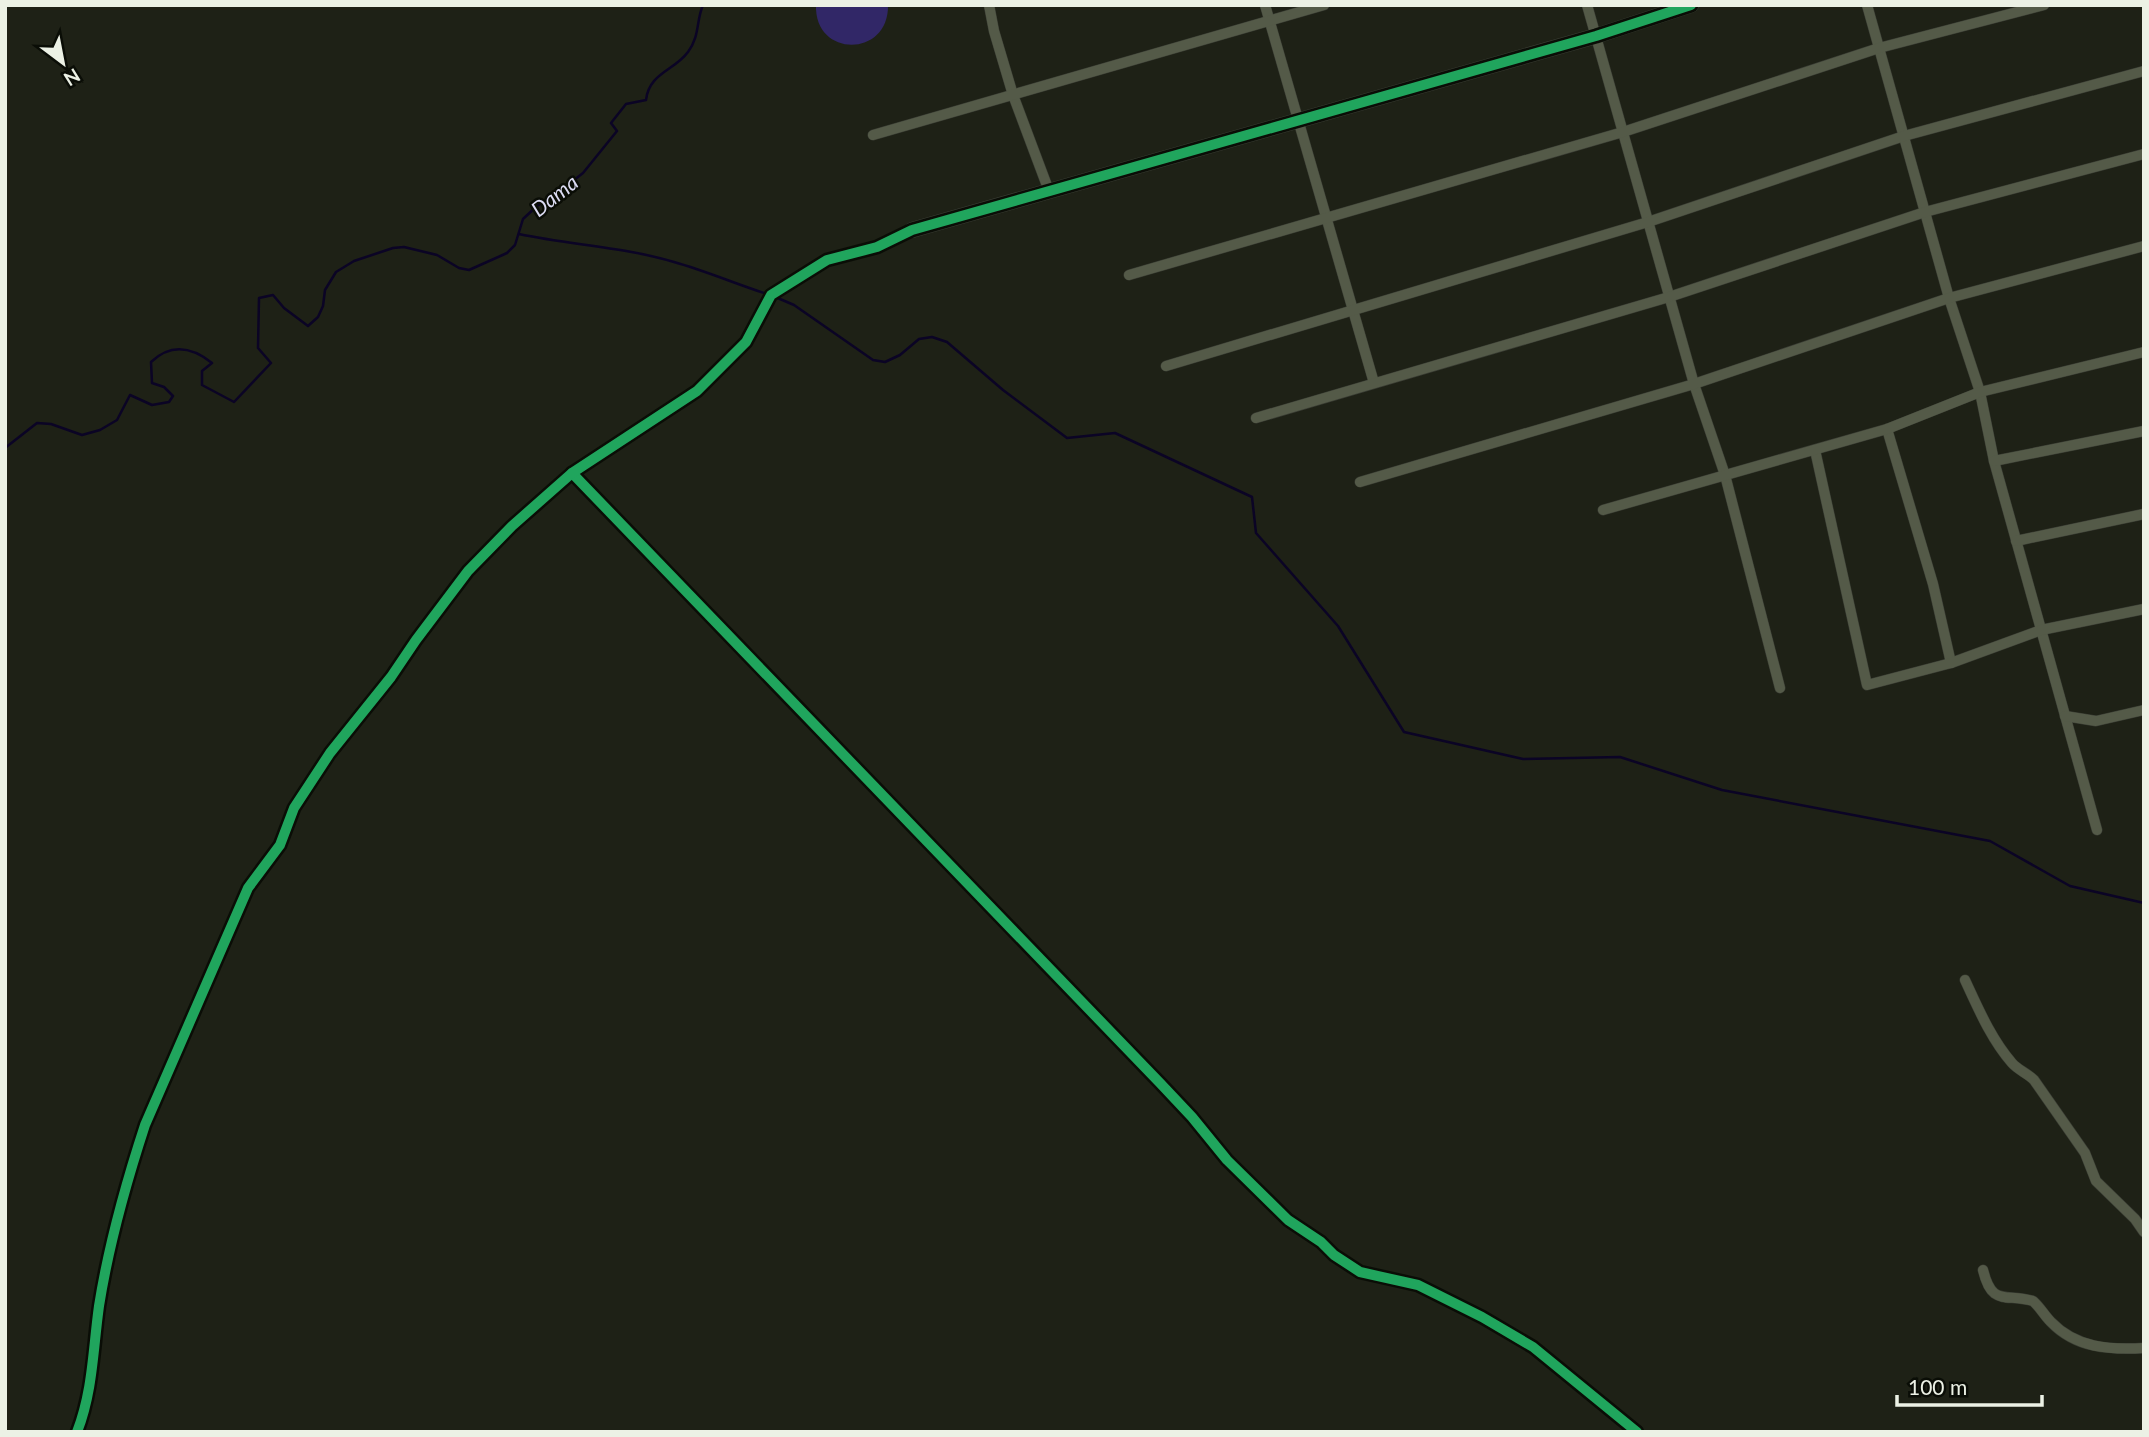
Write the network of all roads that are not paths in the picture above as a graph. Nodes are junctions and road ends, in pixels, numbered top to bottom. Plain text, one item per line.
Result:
1 (989, 5) edge
2 (1265, 5) edge
3 (1324, 5) edge
4 (1587, 5) edge
5 (1691, 5) edge
6 (1867, 5) edge
7 (2044, 5) edge
8 (1269, 22) junction
9 (1596, 36) junction
10 (1879, 48) junction
11 (2144, 71) edge
12 (1013, 95) junction
13 (1297, 121) junction
14 (1623, 132) junction
15 (873, 135) dead end
16 (1904, 136) junction
17 (2144, 154) edge
18 (1049, 191) junction
19 (1925, 212) junction
20 (1325, 218) junction
21 (1648, 222) junction
22 (912, 230) joint
23 (2144, 246) edge
24 (1129, 275) dead end
25 (1670, 297) junction
26 (1949, 298) junction
27 (1351, 311) junction
28 (2144, 352) edge
29 (1166, 366) dead end
30 (1374, 383) junction
31 (1694, 384) junction
32 (1980, 392) junction
33 (1256, 418) dead end
34 (1887, 429) junction
35 (2144, 431) edge
36 (1815, 450) junction
37 (1994, 461) junction
38 (572, 473) junction
39 (1725, 475) junction
40 (1360, 482) dead end
41 (1603, 510) dead end
42 (2144, 514) edge
43 (2016, 541) junction
44 (2144, 609) edge
45 (2041, 630) junction
46 (1951, 663) junction
47 (1780, 688) dead end
48 (2144, 709) edge
49 (2065, 716) junction
50 (2097, 830) dead end
51 (1965, 980) dead end
52 (2144, 1232) edge
53 (1983, 1270) dead end
54 (2144, 1348) edge
55 (77, 1432) edge
56 (1637, 1432) edge

1 - 12 street
2 - 8 street
3 - 8 street
4 - 9 street
5 - 9 street
6 - 10 street
7 - 10 street
8 - 12 street
8 - 13 street
9 - 13 street
9 - 14 street
10 - 14 street
10 - 16 street
11 - 16 street
12 - 15 street
12 - 18 street
13 - 18 street
13 - 20 street
14 - 20 street
14 - 21 street
16 - 19 street
16 - 21 street
17 - 19 street
18 - 22 street
19 - 25 street
19 - 26 street
20 - 24 street
20 - 27 street
21 - 25 street
21 - 27 street
22 - 38 street
23 - 26 street
25 - 30 street
25 - 31 street
26 - 31 street
26 - 32 street
27 - 29 street
27 - 30 street
28 - 32 street
30 - 33 street
31 - 39 street
31 - 40 street
32 - 34 street
32 - 37 street
34 - 36 street
34 - 46 street
35 - 37 street
36 - 39 street
36 - 46 street
37 - 43 street
38 - 55 street
38 - 56 street
39 - 41 street
39 - 47 street
42 - 43 street
43 - 45 street
44 - 45 street
45 - 46 street
45 - 49 street
48 - 49 street
49 - 50 street
51 - 52 street
53 - 54 street

